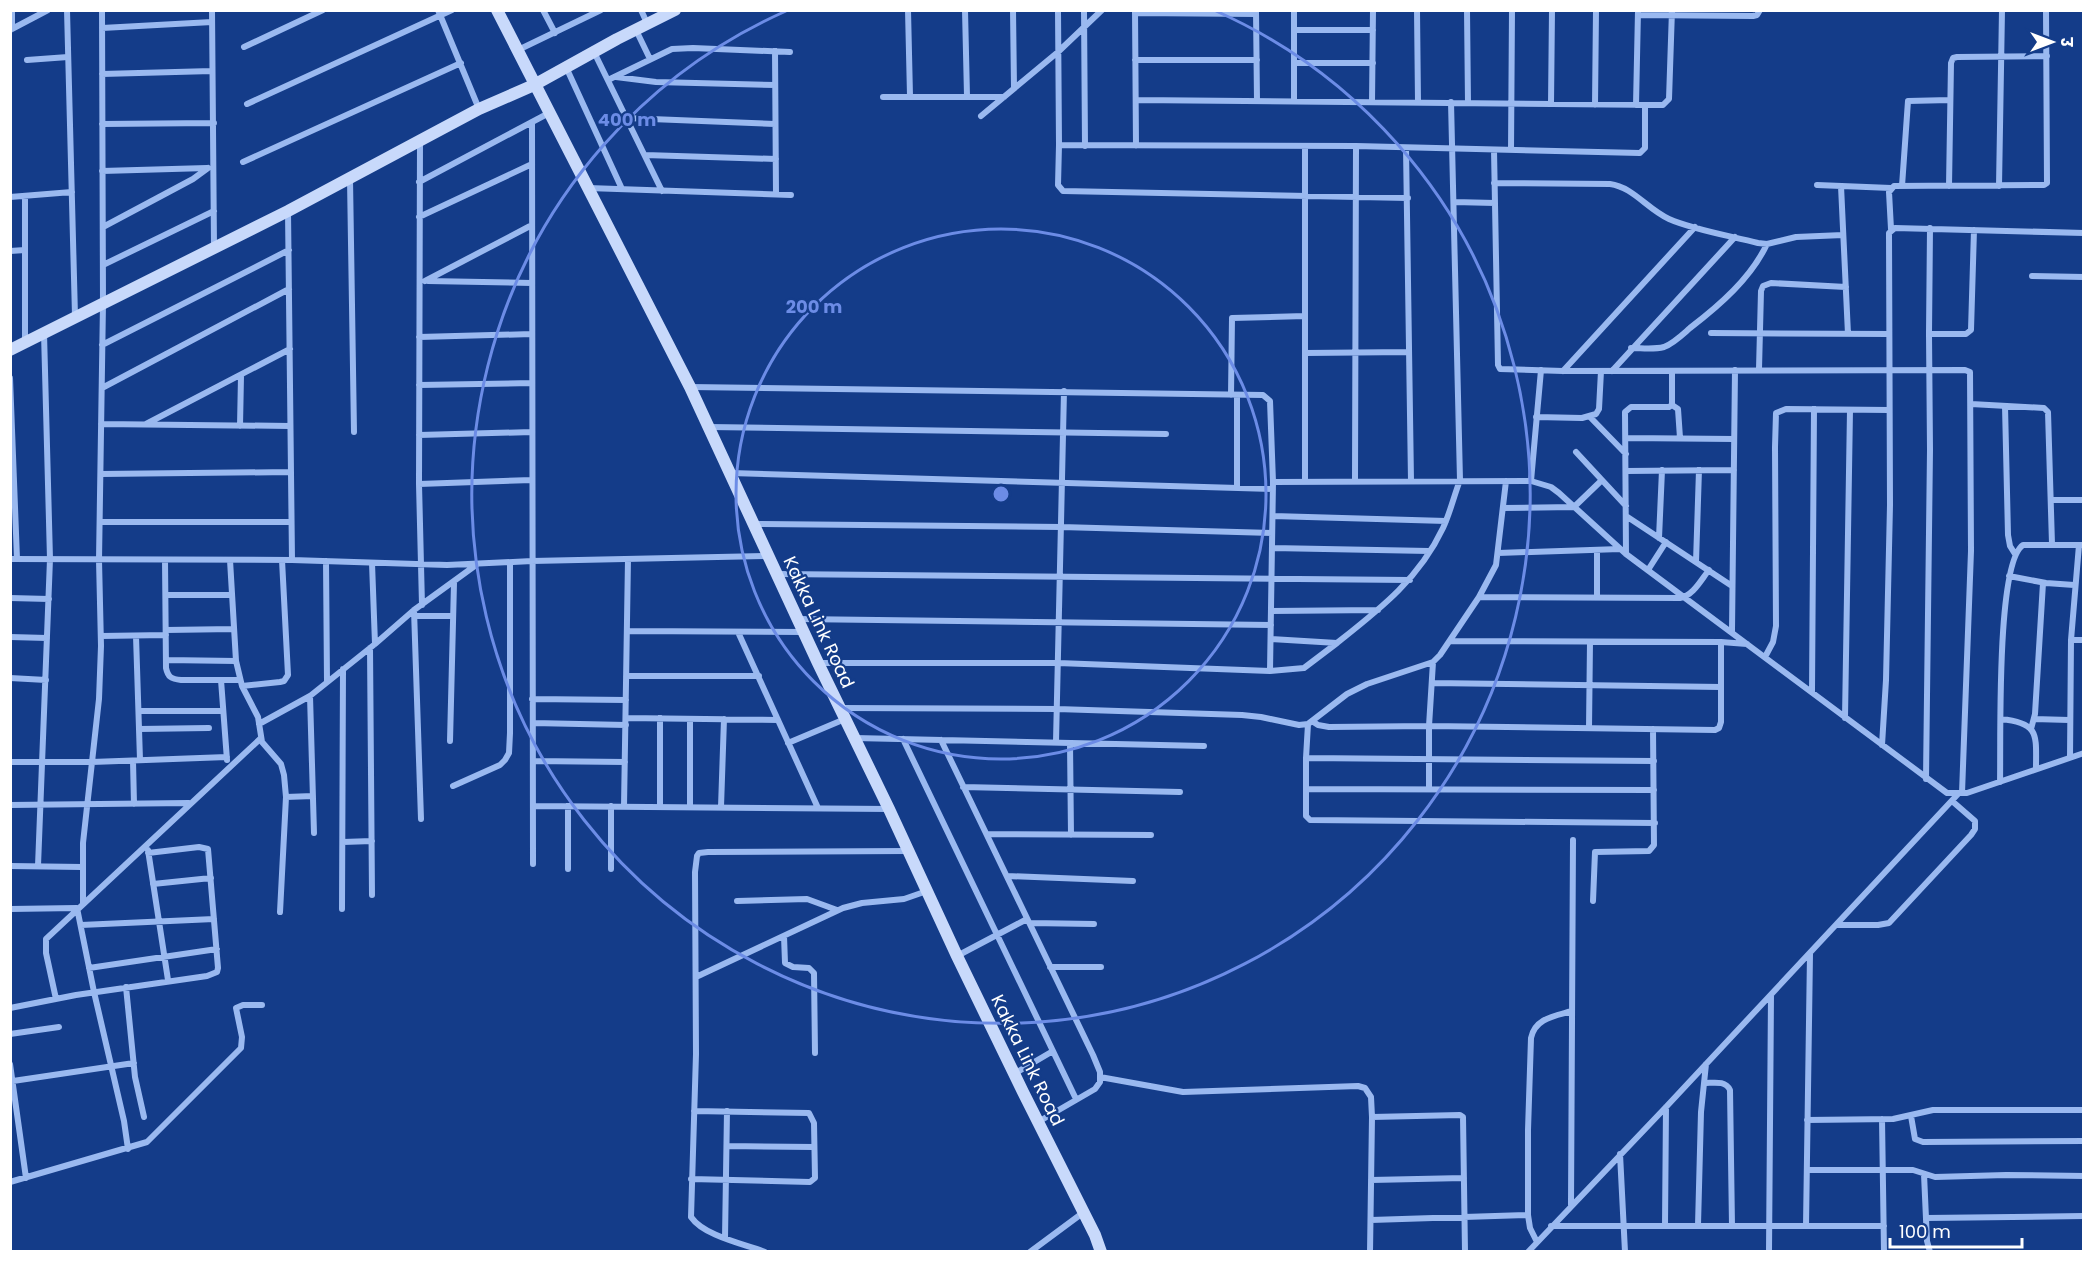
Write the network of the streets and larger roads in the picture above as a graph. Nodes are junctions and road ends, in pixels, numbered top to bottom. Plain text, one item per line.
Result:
1 (12, 10) edge
2 (48, 10) edge
3 (67, 10) edge
4 (111, 10) edge
5 (212, 10) edge
6 (323, 10) edge
7 (452, 10) edge
8 (497, 10) edge
9 (543, 10) edge
10 (601, 10) edge
11 (641, 10) edge
12 (675, 10) edge
13 (908, 10) edge
14 (965, 10) edge
15 (1013, 10) edge
16 (1058, 10) edge
17 (1084, 10) edge
18 (1102, 10) edge
19 (1294, 10) edge
20 (1373, 10) edge
21 (1417, 10) edge
22 (1467, 10) edge
23 (1512, 10) edge
24 (1552, 10) edge
25 (1596, 10) edge
26 (1760, 10) edge
27 (2002, 10) edge
28 (2046, 10) edge
29 (1135, 12) edge
30 (1256, 12) edge
31 (102, 13) edge
32 (439, 13) edge
33 (1638, 13) edge
34 (1672, 13) edge
35 (1714, 13) edge
36 (212, 22) junction
37 (647, 23) junction
38 (1084, 27) junction
39 (102, 28) junction
40 (11, 29) edge
41 (636, 30) junction
42 (1294, 30) junction
43 (1373, 30) junction
44 (555, 33) junction
45 (244, 47) dead end
46 (517, 51) junction
47 (775, 51) junction
48 (594, 52) junction
49 (790, 52) dead end
50 (1058, 52) junction
51 (2001, 56) junction
52 (2047, 56) junction
53 (68, 57) junction
54 (650, 59) junction
55 (27, 60) dead end
56 (1136, 60) junction
57 (1257, 60) junction
58 (461, 63) junction
59 (1294, 63) junction
60 (1372, 63) junction
61 (566, 67) junction
62 (212, 71) junction
63 (102, 74) junction
64 (616, 76) junction
65 (608, 81) junction
66 (534, 85) junction
67 (775, 85) junction
68 (1014, 88) junction
69 (910, 96) junction
70 (967, 96) junction
71 (883, 97) dead end
72 (1004, 97) junction
73 (1136, 100) junction
74 (1950, 100) junction
75 (1257, 101) junction
76 (1294, 101) junction
77 (1372, 102) junction
78 (1418, 102) junction
79 (1451, 102) junction
80 (1468, 103) junction
81 (1511, 103) junction
82 (246, 104) dead end
83 (1551, 104) junction
84 (1595, 105) junction
85 (1636, 105) junction
86 (1645, 105) junction
87 (479, 109) junction
88 (549, 113) junction
89 (981, 116) dead end
90 (627, 118) junction
91 (532, 122) junction
92 (214, 123) junction
93 (102, 124) junction
94 (775, 124) junction
95 (420, 141) junction
96 (1059, 145) junction
97 (1085, 146) junction
98 (1136, 146) junction
99 (1305, 146) junction
100 (1356, 146) junction
101 (1406, 148) junction
102 (1452, 149) junction
103 (1494, 150) junction
104 (1511, 150) junction
105 (645, 156) junction
106 (776, 159) junction
107 (243, 162) dead end
108 (532, 164) junction
109 (211, 168) junction
110 (102, 171) junction
111 (350, 178) junction
112 (419, 182) junction
113 (1494, 183) junction
114 (1817, 185) dead end
115 (1841, 186) junction
116 (1902, 186) junction
117 (1949, 186) junction
118 (2000, 186) junction
119 (587, 188) junction
120 (1891, 188) junction
121 (622, 189) junction
122 (662, 190) junction
123 (72, 192) junction
124 (776, 194) junction
125 (791, 195) dead end
126 (1305, 195) junction
127 (25, 196) junction
128 (10, 197) edge
129 (1356, 197) junction
130 (1408, 198) junction
131 (1454, 202) junction
132 (1495, 202) junction
133 (214, 211) junction
134 (288, 211) junction
135 (419, 217) junction
136 (532, 225) junction
137 (103, 227) junction
138 (1695, 227) junction
139 (1930, 228) junction
140 (1891, 229) junction
141 (1974, 230) junction
142 (2084, 233) edge
143 (1843, 235) junction
144 (1735, 237) junction
145 (1767, 244) junction
146 (214, 248) junction
147 (25, 250) junction
148 (289, 250) junction
149 (10, 251) edge
150 (103, 265) junction
151 (2032, 276) dead end
152 (2084, 277) edge
153 (422, 282) junction
154 (532, 283) junction
155 (1846, 287) junction
156 (289, 289) junction
157 (103, 303) junction
158 (75, 316) junction
159 (1305, 316) junction
160 (44, 333) junction
161 (1711, 333) dead end
162 (1760, 333) junction
163 (532, 334) junction
164 (1848, 334) junction
165 (1889, 334) junction
166 (1929, 334) junction
167 (419, 337) junction
168 (25, 342) junction
169 (102, 345) junction
170 (1632, 348) junction
171 (290, 349) junction
172 (10, 350) edge
173 (1356, 352) junction
174 (1409, 352) junction
175 (1305, 353) junction
176 (1760, 369) junction
177 (1540, 370) junction
178 (1563, 370) junction
179 (1601, 370) junction
180 (1612, 370) junction
181 (1735, 370) junction
182 (1889, 370) junction
183 (1672, 371) junction
184 (1929, 371) junction
185 (241, 376) junction
186 (10, 378) edge
187 (532, 383) junction
188 (419, 385) junction
189 (690, 387) junction
190 (102, 388) junction
191 (1064, 391) junction
192 (1234, 395) junction
193 (1971, 404) junction
194 (1672, 405) junction
195 (2005, 406) junction
196 (1814, 410) junction
197 (1850, 410) junction
198 (1889, 410) junction
199 (1536, 417) junction
200 (1590, 417) junction
201 (101, 424) junction
202 (143, 425) junction
203 (240, 426) junction
204 (290, 426) junction
205 (708, 427) junction
206 (354, 432) dead end
207 (532, 432) junction
208 (1063, 432) junction
209 (419, 435) junction
210 (1166, 435) dead end
211 (1626, 438) junction
212 (1680, 438) junction
213 (1734, 439) junction
214 (1576, 452) dead end
215 (1626, 454) junction
216 (1662, 470) junction
217 (1699, 470) junction
218 (1734, 470) junction
219 (1626, 471) junction
220 (291, 472) junction
221 (730, 473) junction
222 (101, 474) junction
223 (532, 480) junction
224 (1460, 480) junction
225 (1602, 480) junction
226 (1062, 481) junction
227 (1355, 481) junction
228 (1411, 481) junction
229 (1506, 481) junction
230 (1531, 481) junction
231 (1305, 482) junction
232 (419, 484) junction
233 (1273, 485) junction
234 (1237, 488) junction
235 (2051, 500) junction
236 (2084, 500) edge
237 (1626, 506) junction
238 (1574, 507) junction
239 (1503, 508) junction
240 (1273, 516) junction
241 (1626, 516) junction
242 (1446, 521) junction
243 (100, 522) junction
244 (291, 522) junction
245 (753, 524) junction
246 (1061, 527) junction
247 (1272, 532) junction
248 (1659, 538) junction
249 (1666, 542) junction
250 (2052, 544) junction
251 (2081, 545) edge
252 (1272, 548) junction
253 (1597, 550) junction
254 (1429, 551) junction
255 (1623, 552) junction
256 (1498, 553) junction
257 (2015, 554) junction
258 (768, 556) junction
259 (14, 559) edge
260 (50, 559) junction
261 (628, 559) junction
262 (99, 560) junction
263 (165, 560) junction
264 (230, 560) junction
265 (282, 560) junction
266 (292, 560) junction
267 (326, 561) junction
268 (532, 561) junction
269 (1696, 562) junction
270 (372, 563) junction
271 (510, 563) junction
272 (419, 564) junction
273 (477, 564) junction
274 (1648, 570) junction
275 (1708, 570) junction
276 (776, 574) junction
277 (2009, 576) junction
278 (1060, 577) junction
279 (1271, 580) junction
280 (1410, 580) junction
281 (454, 583) junction
282 (2043, 583) junction
283 (2074, 585) junction
284 (1732, 586) junction
285 (166, 595) junction
286 (232, 595) junction
287 (1479, 597) junction
288 (1597, 597) junction
289 (1686, 597) junction
290 (10, 598) edge
291 (49, 599) junction
292 (422, 605) junction
293 (1379, 610) junction
294 (1271, 611) junction
295 (414, 613) junction
296 (453, 616) junction
297 (797, 619) junction
298 (1059, 622) junction
299 (1271, 625) junction
300 (234, 629) junction
301 (627, 631) junction
302 (1732, 631) junction
303 (166, 632) junction
304 (738, 632) junction
305 (804, 632) junction
306 (101, 636) junction
307 (136, 636) junction
308 (10, 637) edge
309 (47, 638) junction
310 (1270, 639) junction
311 (2071, 640) junction
312 (2084, 640) edge
313 (1451, 641) junction
314 (1590, 642) junction
315 (1721, 642) junction
316 (1337, 643) junction
317 (1748, 644) junction
318 (373, 646) junction
319 (1765, 657) junction
320 (166, 660) junction
321 (236, 661) junction
322 (1432, 662) junction
323 (818, 663) junction
324 (1058, 663) junction
325 (343, 669) junction
326 (1270, 671) junction
327 (627, 676) junction
328 (759, 676) junction
329 (10, 678) edge
330 (45, 680) junction
331 (221, 680) junction
332 (327, 682) junction
333 (1432, 682) junction
334 (241, 683) junction
335 (1589, 685) junction
336 (1721, 687) junction
337 (1812, 692) junction
338 (310, 696) junction
339 (532, 699) junction
340 (626, 700) junction
341 (1057, 709) junction
342 (138, 711) junction
343 (224, 711) junction
344 (843, 713) junction
345 (660, 718) junction
346 (1845, 718) junction
347 (690, 719) junction
348 (724, 719) junction
349 (2001, 719) junction
350 (2034, 719) junction
351 (778, 720) junction
352 (2069, 720) junction
353 (626, 721) junction
354 (533, 723) junction
355 (1310, 723) junction
356 (259, 724) junction
357 (1429, 726) junction
358 (209, 728) dead end
359 (1589, 728) junction
360 (139, 729) junction
361 (1653, 729) junction
362 (2031, 729) junction
363 (855, 738) junction
364 (260, 739) junction
365 (903, 739) junction
366 (941, 740) junction
367 (450, 741) dead end
368 (1056, 742) junction
369 (788, 743) junction
370 (1070, 743) junction
371 (1882, 745) junction
372 (1204, 746) dead end
373 (2084, 753) edge
374 (227, 757) junction
375 (2070, 757) junction
376 (1306, 758) junction
377 (1429, 759) junction
378 (137, 761) junction
379 (533, 761) junction
380 (1654, 761) junction
381 (10, 762) edge
382 (42, 762) junction
383 (92, 762) junction
384 (625, 762) junction
385 (228, 768) junction
386 (2036, 769) junction
387 (1926, 779) junction
388 (2000, 782) junction
389 (453, 786) dead end
390 (963, 787) junction
391 (1071, 789) junction
392 (1306, 789) junction
393 (1429, 789) junction
394 (1654, 790) junction
395 (1180, 792) dead end
396 (1960, 794) junction
397 (313, 796) junction
398 (286, 797) junction
399 (1952, 801) junction
400 (189, 803) junction
401 (134, 804) junction
402 (10, 805) edge
403 (41, 805) junction
404 (87, 805) junction
405 (533, 806) junction
406 (568, 806) junction
407 (611, 806) junction
408 (624, 807) junction
409 (660, 807) junction
410 (690, 807) junction
411 (721, 807) junction
412 (818, 808) junction
413 (889, 809) junction
414 (421, 819) dead end
415 (1654, 823) junction
416 (314, 833) dead end
417 (987, 834) junction
418 (1071, 835) junction
419 (1151, 835) dead end
420 (1573, 840) dead end
421 (372, 841) junction
422 (343, 842) junction
423 (147, 849) junction
424 (909, 851) junction
425 (533, 864) dead end
426 (10, 866) edge
427 (38, 866) junction
428 (82, 867) junction
429 (568, 869) dead end
430 (611, 869) dead end
431 (1007, 876) junction
432 (211, 878) junction
433 (1133, 881) dead end
434 (153, 884) junction
435 (927, 891) junction
436 (372, 895) dead end
437 (737, 901) dead end
438 (1593, 901) dead end
439 (80, 906) junction
440 (10, 909) edge
441 (342, 909) dead end
442 (837, 910) junction
443 (280, 912) dead end
444 (214, 919) junction
445 (1028, 921) junction
446 (159, 922) junction
447 (1094, 924) dead end
448 (81, 925) junction
449 (1836, 925) junction
450 (997, 935) junction
451 (784, 936) junction
452 (217, 949) junction
453 (1810, 953) junction
454 (165, 956) junction
455 (957, 956) junction
456 (1050, 967) junction
457 (1101, 967) dead end
458 (89, 968) junction
459 (696, 977) junction
460 (168, 981) junction
461 (126, 987) junction
462 (94, 992) junction
463 (1771, 995) junction
464 (56, 999) junction
465 (262, 1005) dead end
466 (10, 1008) edge
467 (1572, 1011) junction
468 (59, 1027) dead end
469 (10, 1034) edge
470 (1053, 1051) junction
471 (815, 1053) dead end
472 (134, 1063) junction
473 (10, 1064) edge
474 (1706, 1064) junction
475 (111, 1065) junction
476 (1014, 1074) junction
477 (1100, 1077) junction
478 (13, 1081) junction
479 (1704, 1083) junction
480 (1076, 1099) junction
481 (1666, 1107) junction
482 (2084, 1110) edge
483 (694, 1111) junction
484 (727, 1111) junction
485 (1911, 1116) junction
486 (144, 1117) dead end
487 (1372, 1118) junction
488 (1882, 1119) junction
489 (1807, 1120) junction
490 (1038, 1122) junction
491 (2084, 1141) edge
492 (727, 1146) junction
493 (814, 1147) junction
494 (128, 1149) junction
495 (1620, 1154) junction
496 (1807, 1170) junction
497 (1883, 1170) junction
498 (1924, 1174) junction
499 (2084, 1176) edge
500 (26, 1178) junction
501 (1464, 1178) junction
502 (691, 1179) junction
503 (726, 1180) junction
504 (1371, 1180) junction
505 (10, 1182) edge
506 (1571, 1205) junction
507 (1084, 1212) junction
508 (1528, 1215) junction
509 (2084, 1216) edge
510 (1465, 1217) junction
511 (1926, 1218) junction
512 (1371, 1220) junction
513 (1665, 1225) junction
514 (1698, 1225) junction
515 (1551, 1226) junction
516 (1625, 1226) junction
517 (1732, 1226) junction
518 (1769, 1226) junction
519 (1806, 1226) junction
520 (1884, 1227) junction
521 (725, 1238) junction
522 (1537, 1242) junction
523 (765, 1251) edge
524 (1030, 1251) edge
525 (1101, 1251) edge
526 (1370, 1251) edge
527 (1465, 1251) edge
528 (1528, 1251) edge
529 (1626, 1251) edge
530 (1769, 1251) edge
531 (1884, 1251) edge
532 (1930, 1251) edge

1 - 40 street
2 - 40 street
3 - 53 street
4 - 31 street
5 - 36 street
6 - 45 street
7 - 32 street
8 - 46 street, Kakka Link Road
9 - 44 street
10 - 44 street
11 - 37 street
12 - 37 street
13 - 69 street
14 - 70 street
15 - 68 street
16 - 50 street
17 - 38 street
18 - 38 street
19 - 42 street
20 - 43 street
21 - 78 street
22 - 80 street
23 - 81 street
24 - 83 street
25 - 84 street
26 - 35 street
27 - 51 street
28 - 52 street
29 - 30 street
29 - 56 street
30 - 57 street
31 - 39 street
32 - 58 street
32 - 82 street
33 - 34 street
33 - 85 street
34 - 35 street
34 - 86 street
36 - 39 street
36 - 62 street
37 - 41 street
38 - 50 street
38 - 97 street
39 - 63 street
41 - 48 street
41 - 54 street
42 - 43 street
42 - 59 street
43 - 60 street
44 - 46 street
46 - 66 street, Kakka Link Road
47 - 49 street
47 - 54 street
47 - 67 street
48 - 61 street
48 - 65 street
50 - 68 street
50 - 96 street
51 - 52 street
51 - 74 street
51 - 118 street
52 - 118 street
53 - 55 street
53 - 123 street
54 - 64 street
56 - 57 street
56 - 73 street
57 - 75 street
58 - 87 street
58 - 107 street
59 - 60 street
59 - 76 street
60 - 77 street
61 - 66 street
61 - 121 street
62 - 63 street
62 - 92 street
63 - 93 street
64 - 65 street
64 - 67 street
65 - 90 street
66 - 87 street
66 - 88 street, Kakka Link Road
67 - 94 street
68 - 72 street
69 - 70 street
69 - 71 street
70 - 72 street
72 - 89 street
73 - 75 street
73 - 98 street
74 - 116 street
74 - 117 street
75 - 76 street
76 - 77 street
77 - 78 street
78 - 79 street
79 - 80 street
79 - 102 street
80 - 81 street
81 - 83 street
81 - 104 street
83 - 84 street
84 - 85 street
85 - 86 street
86 - 104 street
87 - 95 street
88 - 91 street
88 - 119 street, Kakka Link Road
90 - 94 street
90 - 105 street
91 - 108 street
91 - 112 street
92 - 93 street
92 - 109 street
93 - 110 street
94 - 106 street
95 - 111 street
95 - 112 street
96 - 97 street
96 - 126 street
97 - 98 street
98 - 99 street
99 - 100 street
99 - 126 street
100 - 101 street
100 - 129 street
101 - 102 street
101 - 130 street
102 - 103 street
102 - 131 street
103 - 104 street
103 - 113 street
105 - 106 street
105 - 122 street
106 - 124 street
108 - 135 street
108 - 136 street
109 - 110 street
109 - 133 street
109 - 137 street
110 - 137 street
111 - 134 street
111 - 206 street
112 - 135 street
113 - 132 street
113 - 138 street
114 - 115 street
115 - 120 street
115 - 143 street
116 - 117 street
116 - 120 street
117 - 118 street
119 - 121 street
119 - 189 street, Kakka Link Road
120 - 140 street
121 - 122 street
122 - 124 street
123 - 127 street
123 - 158 street
124 - 125 street
126 - 129 street
126 - 159 street
127 - 128 street
127 - 147 street
129 - 130 street
129 - 173 street
130 - 174 street
131 - 132 street
131 - 224 street
132 - 177 street
133 - 146 street
133 - 150 street
134 - 146 street
134 - 148 street
135 - 153 street
136 - 153 street
136 - 154 street
137 - 150 street
138 - 144 street
138 - 178 street
139 - 140 street
139 - 141 street
139 - 166 street
140 - 165 street
141 - 142 street
141 - 166 street
143 - 145 street
143 - 155 street
144 - 145 street
144 - 170 street
145 - 170 street
146 - 157 street
147 - 149 street
147 - 168 street
148 - 156 street
148 - 169 street
150 - 157 street
151 - 152 street
153 - 154 street
153 - 167 street
154 - 163 street
155 - 162 street
155 - 164 street
156 - 171 street
156 - 190 street
157 - 158 street
157 - 169 street
158 - 160 street
159 - 175 street
159 - 192 street
160 - 168 street
160 - 260 street
161 - 162 street
162 - 164 street
162 - 176 street
163 - 167 street
163 - 187 street
164 - 165 street
165 - 182 street
166 - 184 street
167 - 188 street
168 - 172 street
169 - 190 street
170 - 180 street
171 - 185 street
171 - 204 street
173 - 174 street
173 - 175 street
173 - 227 street
174 - 228 street
175 - 231 street
176 - 181 street
176 - 182 street
177 - 178 street
177 - 199 street
178 - 179 street
179 - 180 street
179 - 200 street
180 - 183 street
181 - 183 street
181 - 213 street
182 - 184 street
182 - 198 street
183 - 194 street
184 - 193 street
184 - 387 street
185 - 202 street
185 - 203 street
186 - 259 street
187 - 188 street
187 - 207 street
188 - 209 street
189 - 191 street
189 - 205 street, Kakka Link Road
190 - 201 street
191 - 192 street
191 - 208 street
192 - 233 street
192 - 234 street
193 - 195 street
193 - 396 street
194 - 211 street
194 - 212 street
195 - 235 street
195 - 257 street
196 - 197 street
196 - 319 street
196 - 337 street
197 - 198 street
197 - 346 street
198 - 371 street
199 - 200 street
199 - 230 street
200 - 215 street
201 - 202 street
201 - 222 street
202 - 203 street
203 - 204 street
204 - 220 street
205 - 208 street
205 - 221 street, Kakka Link Road
207 - 209 street
207 - 223 street
208 - 210 street
208 - 226 street
209 - 232 street
211 - 212 street
211 - 215 street
212 - 213 street
213 - 218 street
214 - 225 street
215 - 219 street
216 - 217 street
216 - 219 street
216 - 248 street
217 - 218 street
217 - 269 street
218 - 284 street
219 - 237 street
220 - 222 street
220 - 244 street
221 - 226 street
221 - 245 street, Kakka Link Road
222 - 243 street
223 - 232 street
223 - 268 street
224 - 228 street
224 - 229 street
224 - 242 street
225 - 237 street
225 - 238 street
226 - 234 street
226 - 246 street
227 - 228 street
227 - 231 street
229 - 230 street
229 - 239 street
230 - 238 street
231 - 233 street
232 - 272 street
233 - 234 street
233 - 240 street
235 - 236 street
235 - 250 street
237 - 241 street
238 - 239 street
238 - 255 street
239 - 256 street
240 - 242 street
240 - 247 street
241 - 248 street
241 - 255 street
242 - 254 street
243 - 244 street
243 - 262 street
244 - 266 street
245 - 246 street
245 - 258 street, Kakka Link Road
246 - 247 street
246 - 278 street
247 - 252 street
248 - 249 street
249 - 269 street
249 - 274 street
250 - 251 street
250 - 257 street
251 - 283 street
252 - 254 street
252 - 279 street
253 - 255 street
253 - 256 street
253 - 288 street
254 - 280 street
255 - 274 street
256 - 287 street
257 - 277 street
258 - 261 street
258 - 276 street, Kakka Link Road
259 - 260 street
260 - 262 street
260 - 291 street
261 - 268 street
261 - 301 street
262 - 263 street
262 - 306 street
263 - 264 street
263 - 285 street
264 - 265 street
264 - 286 street
265 - 266 street
265 - 334 street
266 - 267 street
267 - 270 street
267 - 332 street
268 - 271 street
268 - 339 street
269 - 275 street
270 - 272 street
270 - 318 street
271 - 273 street
271 - 389 street
272 - 273 street
272 - 292 street
273 - 281 street
274 - 289 street
275 - 284 street
275 - 289 street
276 - 278 street
276 - 297 street, Kakka Link Road
277 - 282 street
277 - 349 street
278 - 279 street
278 - 298 street
279 - 280 street
279 - 294 street
280 - 293 street
281 - 292 street
281 - 296 street
282 - 283 street
282 - 350 street
283 - 311 street
284 - 302 street
285 - 286 street
285 - 303 street
286 - 300 street
287 - 288 street
287 - 313 street
288 - 289 street
289 - 302 street
290 - 291 street
291 - 309 street
292 - 295 street
293 - 294 street
293 - 316 street
294 - 299 street
295 - 296 street
295 - 318 street
295 - 414 street
296 - 367 street
297 - 298 street
297 - 305 street, Kakka Link Road
298 - 299 street
298 - 324 street
299 - 310 street
300 - 303 street
300 - 321 street
301 - 304 street
301 - 327 street
302 - 317 street
303 - 307 street
303 - 320 street
304 - 305 street
304 - 328 street
305 - 323 street, Kakka Link Road
306 - 307 street
306 - 383 street
307 - 342 street
308 - 309 street
309 - 330 street
310 - 316 street
310 - 326 street
311 - 312 street
311 - 352 street
313 - 314 street
313 - 322 street
314 - 315 street
314 - 335 street
315 - 317 street
315 - 336 street
316 - 326 street
317 - 319 street
318 - 325 street
318 - 421 street
319 - 337 street
320 - 321 street
320 - 331 street
321 - 334 street
322 - 333 street
322 - 355 street
323 - 324 street
323 - 344 street, Kakka Link Road
324 - 326 street
324 - 341 street
325 - 332 street
325 - 422 street
327 - 328 street
327 - 340 street
328 - 351 street
329 - 330 street
330 - 382 street
331 - 334 street
331 - 343 street
332 - 338 street
333 - 335 street
333 - 357 street
334 - 356 street
335 - 336 street
335 - 359 street
336 - 361 street
337 - 346 street
338 - 356 street
338 - 397 street
339 - 340 street
339 - 354 street
340 - 353 street
341 - 344 street
341 - 355 street
341 - 368 street
342 - 343 street
342 - 360 street
343 - 374 street
344 - 363 street, Kakka Link Road
344 - 369 street
345 - 347 street
345 - 353 street
345 - 409 street
346 - 371 street
347 - 348 street
347 - 410 street
348 - 351 street
348 - 411 street
349 - 362 street
349 - 388 street
350 - 352 street
350 - 362 street
351 - 369 street
352 - 375 street
353 - 354 street
353 - 384 street
354 - 379 street
355 - 357 street
355 - 376 street
356 - 364 street
357 - 359 street
357 - 377 street
358 - 360 street
359 - 361 street
360 - 378 street
361 - 380 street
362 - 386 street
363 - 365 street
363 - 413 street, Kakka Link Road
364 - 385 street
364 - 398 street
365 - 366 street
365 - 450 street
366 - 368 street
366 - 390 street
368 - 370 street
369 - 412 street
370 - 372 street
370 - 391 street
371 - 387 street
373 - 375 street
374 - 378 street
374 - 385 street
375 - 386 street
376 - 377 street
376 - 392 street
377 - 380 street
377 - 393 street
378 - 383 street
378 - 401 street
379 - 384 street
379 - 405 street
380 - 394 street
381 - 382 street
382 - 383 street
382 - 403 street
383 - 404 street
384 - 408 street
385 - 400 street
386 - 388 street
387 - 396 street
388 - 396 street
390 - 391 street
390 - 417 street
391 - 395 street
391 - 418 street
392 - 393 street
392 - 415 street
393 - 394 street
394 - 415 street
396 - 399 street
397 - 398 street
397 - 416 street
398 - 443 street
399 - 449 street
399 - 449 street
400 - 401 street
400 - 423 street
401 - 404 street
402 - 403 street
403 - 404 street
403 - 427 street
404 - 428 street
405 - 406 street
405 - 425 street
406 - 407 street
406 - 429 street
407 - 408 street
407 - 430 street
408 - 409 street
409 - 410 street
410 - 411 street
411 - 412 street
412 - 413 street
413 - 424 street, Kakka Link Road
415 - 438 street
417 - 418 street
417 - 431 street
418 - 419 street
420 - 467 street
421 - 422 street
421 - 436 street
422 - 441 street
423 - 432 street
423 - 434 street
423 - 439 street
424 - 435 street, Kakka Link Road
424 - 459 street
426 - 427 street
427 - 428 street
428 - 439 street
431 - 433 street
431 - 445 street
432 - 434 street
432 - 444 street
434 - 446 street
435 - 442 street
435 - 455 street, Kakka Link Road
437 - 442 street
439 - 440 street
439 - 448 street
439 - 464 street
442 - 451 street
444 - 446 street
444 - 452 street
445 - 447 street
445 - 450 street
445 - 456 street
446 - 448 street
446 - 454 street
448 - 458 street
449 - 453 street
450 - 455 street
450 - 470 street
451 - 459 street
451 - 471 street
452 - 454 street
452 - 460 street
453 - 463 street
453 - 489 street
454 - 458 street
454 - 460 street
455 - 476 street, Kakka Link Road
456 - 457 street
456 - 477 street
458 - 462 street
459 - 483 street
460 - 461 street
461 - 462 street
461 - 472 street
462 - 464 street
462 - 475 street
463 - 474 street
463 - 518 street
464 - 466 street
465 - 494 street
467 - 506 street
467 - 508 street
468 - 469 street
470 - 476 street
470 - 480 street
472 - 475 street
472 - 486 street
473 - 478 street
474 - 479 street
474 - 481 street
475 - 478 street
475 - 494 street
476 - 490 street, Kakka Link Road
477 - 480 street
477 - 487 street
478 - 500 street
479 - 514 street
479 - 517 street
480 - 490 street
481 - 495 street
481 - 513 street
482 - 485 street
483 - 484 street
483 - 502 street
484 - 492 street
484 - 493 street
485 - 488 street
485 - 491 street
487 - 501 street
487 - 504 street
488 - 489 street
488 - 497 street
489 - 496 street
490 - 507 street, Kakka Link Road
492 - 493 street
492 - 503 street
493 - 503 street
494 - 500 street
495 - 506 street
495 - 516 street
496 - 497 street
496 - 519 street
497 - 498 street
497 - 520 street
498 - 499 street
498 - 511 street
500 - 505 street
501 - 504 street
501 - 510 street
502 - 503 street
502 - 521 street
503 - 521 street
504 - 512 street
506 - 515 street
507 - 524 street
507 - 525 street, Kakka Link Road
508 - 510 street
508 - 522 street
509 - 511 street
510 - 512 street
510 - 527 street
511 - 532 street
512 - 526 street
513 - 514 street
513 - 516 street
514 - 517 street
515 - 516 street
515 - 522 street
516 - 529 street
517 - 518 street
518 - 519 street
518 - 530 street
519 - 520 street
520 - 531 street
521 - 523 street
522 - 528 street

